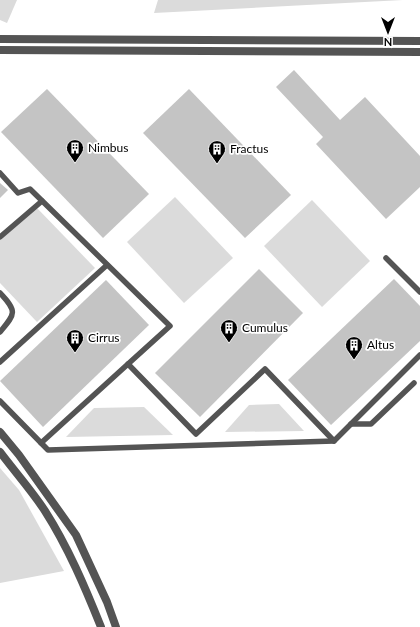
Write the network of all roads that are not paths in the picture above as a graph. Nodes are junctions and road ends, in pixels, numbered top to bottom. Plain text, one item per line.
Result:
1 (0, 40) edge
2 (420, 42) edge
3 (0, 50) edge
4 (420, 52) edge
5 (0, 173) edge
6 (42, 201) junction
7 (0, 237) edge
8 (386, 258) dead end
9 (107, 265) junction
10 (420, 292) edge
11 (0, 293) edge
12 (0, 332) edge
13 (420, 355) edge
14 (0, 362) edge
15 (128, 364) junction
16 (414, 384) dead end
17 (0, 401) edge
18 (351, 424) junction
19 (0, 432) edge
20 (334, 441) junction
21 (41, 443) junction
22 (0, 452) edge
23 (101, 627) edge
24 (116, 627) edge

1 - 2 street
3 - 4 street
5 - 6 lane
6 - 7 lane
6 - 9 lane
8 - 10 lane
9 - 14 lane
9 - 15 lane
11 - 12 lane
13 - 18 lane
15 - 20 lane
15 - 21 lane
16 - 18 lane
17 - 21 lane
18 - 20 lane
19 - 24 street
20 - 21 lane
22 - 23 street

